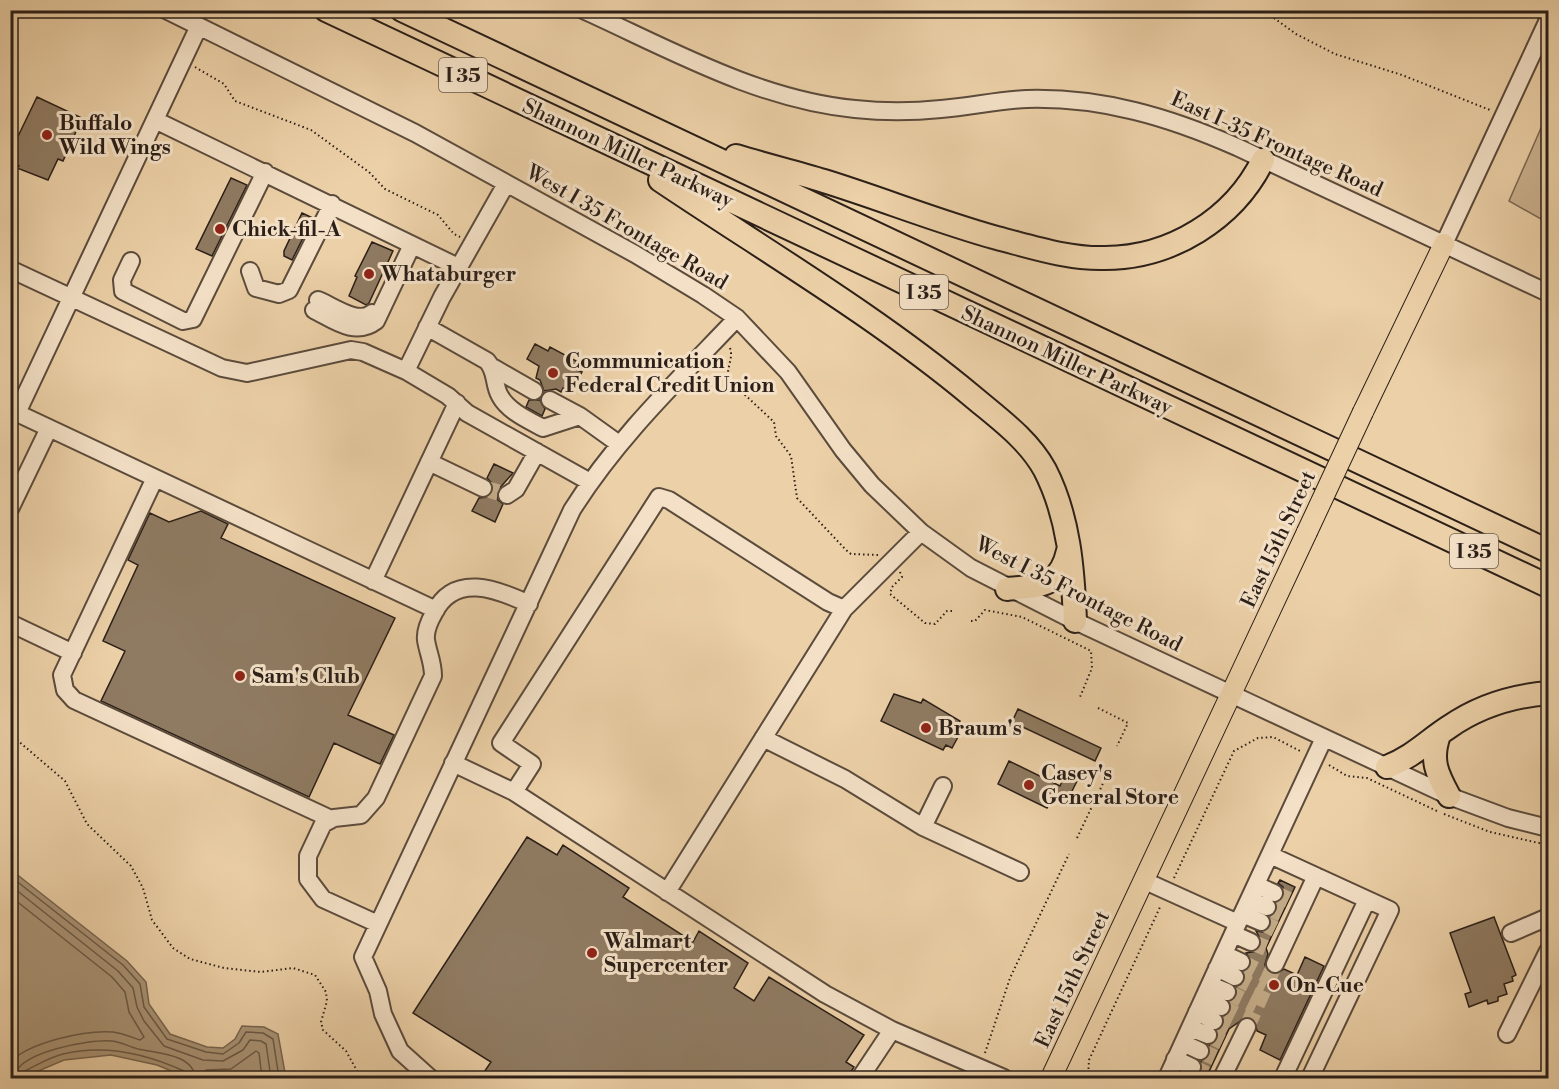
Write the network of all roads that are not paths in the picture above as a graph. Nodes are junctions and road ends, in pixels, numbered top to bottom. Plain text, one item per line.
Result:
1 (166, 10) edge
2 (326, 10) edge
3 (402, 10) edge
4 (583, 10) edge
5 (601, 14) edge
6 (1548, 20) edge
7 (199, 26) junction
8 (155, 120) junction
9 (600, 139) junction
10 (677, 140) junction
11 (1263, 160) junction
12 (265, 172) junction
13 (506, 184) junction
14 (332, 204) junction
15 (409, 243) junction
16 (1444, 244) junction
17 (131, 261) dead end
18 (458, 267) junction
19 (10, 269) edge
20 (250, 271) dead end
21 (1548, 293) edge
22 (72, 297) junction
23 (316, 305) dead end
24 (737, 318) junction
25 (427, 327) junction
26 (494, 368) junction
27 (406, 371) junction
28 (534, 392) dead end
29 (550, 400) dead end
30 (457, 403) junction
31 (580, 416) junction
32 (49, 428) junction
33 (619, 444) junction
34 (537, 452) junction
35 (429, 462) junction
36 (155, 478) junction
37 (590, 482) junction
38 (483, 488) tunnel mouth
39 (507, 495) dead end
40 (10, 509) edge
41 (921, 532) junction
42 (1069, 546) junction
43 (1548, 551) edge
44 (373, 580) junction
45 (1548, 586) edge
46 (1007, 589) junction
47 (529, 604) junction
48 (844, 609) junction
49 (435, 610) junction
50 (1075, 621) junction
51 (10, 623) edge
52 (73, 653) junction
53 (1548, 693) edge
54 (1233, 695) junction
55 (1439, 735) junction
56 (764, 738) junction
57 (1324, 738) junction
58 (453, 763) junction
59 (1387, 768) junction
60 (943, 786) dead end
61 (514, 792) junction
62 (1449, 796) junction
63 (331, 819) junction
64 (923, 827) junction
65 (1548, 828) edge
66 (1270, 855) junction
67 (1020, 872) dead end
68 (1316, 876) junction
69 (1145, 881) junction
70 (667, 892) junction
71 (1367, 900) junction
72 (1244, 911) junction
73 (1282, 914) junction
74 (1548, 917) edge
75 (378, 924) junction
76 (1511, 933) dead end
77 (1548, 951) edge
78 (1221, 961) junction
79 (1203, 999) junction
80 (1229, 1016) junction
81 (892, 1030) junction
82 (1507, 1034) dead end
83 (1186, 1036) junction
84 (1200, 1051) tunnel mouth
85 (1175, 1059) junction
86 (1192, 1068) tunnel mouth
87 (1218, 1071) edge
88 (430, 1078) edge
89 (860, 1078) edge
90 (1004, 1078) edge
91 (1051, 1078) edge
92 (1167, 1078) edge
93 (1283, 1078) edge
94 (1310, 1078) edge

1 - 7 street, West I 35 Frontage Road
2 - 9 highway, Shannon Miller Parkway / I 35
3 - 10 highway, Shannon Miller Parkway / I 35
4 - 5 street, East I-35 Frontage Road
5 - 11 street, East I-35 Frontage Road
6 - 16 street, East 15th Street
7 - 8 street
7 - 13 street, West I 35 Frontage Road
8 - 12 street
8 - 22 street
9 - 42 highway
9 - 45 highway, Shannon Miller Parkway / I 35
10 - 11 highway
10 - 43 highway, Shannon Miller Parkway / I 35
11 - 16 street, East I-35 Frontage Road
12 - 14 street
12 - 17 street
13 - 18 street
13 - 24 street, West I 35 Frontage Road
14 - 15 street
14 - 20 street
15 - 18 street
15 - 23 street
16 - 21 street, East I-35 Frontage Road
16 - 54 main road, East 15th Street, bridge
18 - 25 street
19 - 22 street
22 - 27 street
22 - 32 street
24 - 33 street
24 - 41 street, West I 35 Frontage Road
25 - 26 street
25 - 27 street
26 - 28 street
26 - 31 street
27 - 30 street
29 - 31 street
30 - 34 street
30 - 35 street
31 - 33 street
32 - 36 street
32 - 40 street
33 - 37 street
34 - 37 street
34 - 39 street
35 - 38 street
35 - 44 street
36 - 44 street
36 - 52 street
37 - 47 street
41 - 46 street, West I 35 Frontage Road
41 - 48 street
42 - 46 highway
42 - 50 highway
44 - 49 street
46 - 50 street, West I 35 Frontage Road
47 - 49 street
47 - 58 street
48 - 56 street
48 - 61 street
49 - 63 street
50 - 54 street, West I 35 Frontage Road
51 - 52 street
52 - 63 street
53 - 55 highway
54 - 57 street, West I 35 Frontage Road
54 - 69 main road, East 15th Street
55 - 59 highway
55 - 62 highway
56 - 64 street
56 - 70 street
57 - 59 street, West I 35 Frontage Road
57 - 66 street
58 - 61 street
58 - 75 street
59 - 62 street, West I 35 Frontage Road
60 - 64 street
61 - 70 street
62 - 65 street, West I 35 Frontage Road
63 - 75 street
64 - 67 street
66 - 68 street
66 - 72 street
68 - 71 street
68 - 73 street
69 - 72 street
69 - 91 main road, East 15th Street
70 - 81 street
71 - 93 street
71 - 94 street
72 - 73 street
72 - 73 street
72 - 73 street
72 - 78 street
74 - 76 street
75 - 88 street
77 - 82 street
78 - 79 street
78 - 80 street
79 - 80 street
79 - 80 street
79 - 83 street
80 - 83 street
80 - 87 street
81 - 89 street
81 - 90 street
83 - 84 street
83 - 85 street
85 - 86 street
85 - 92 street

